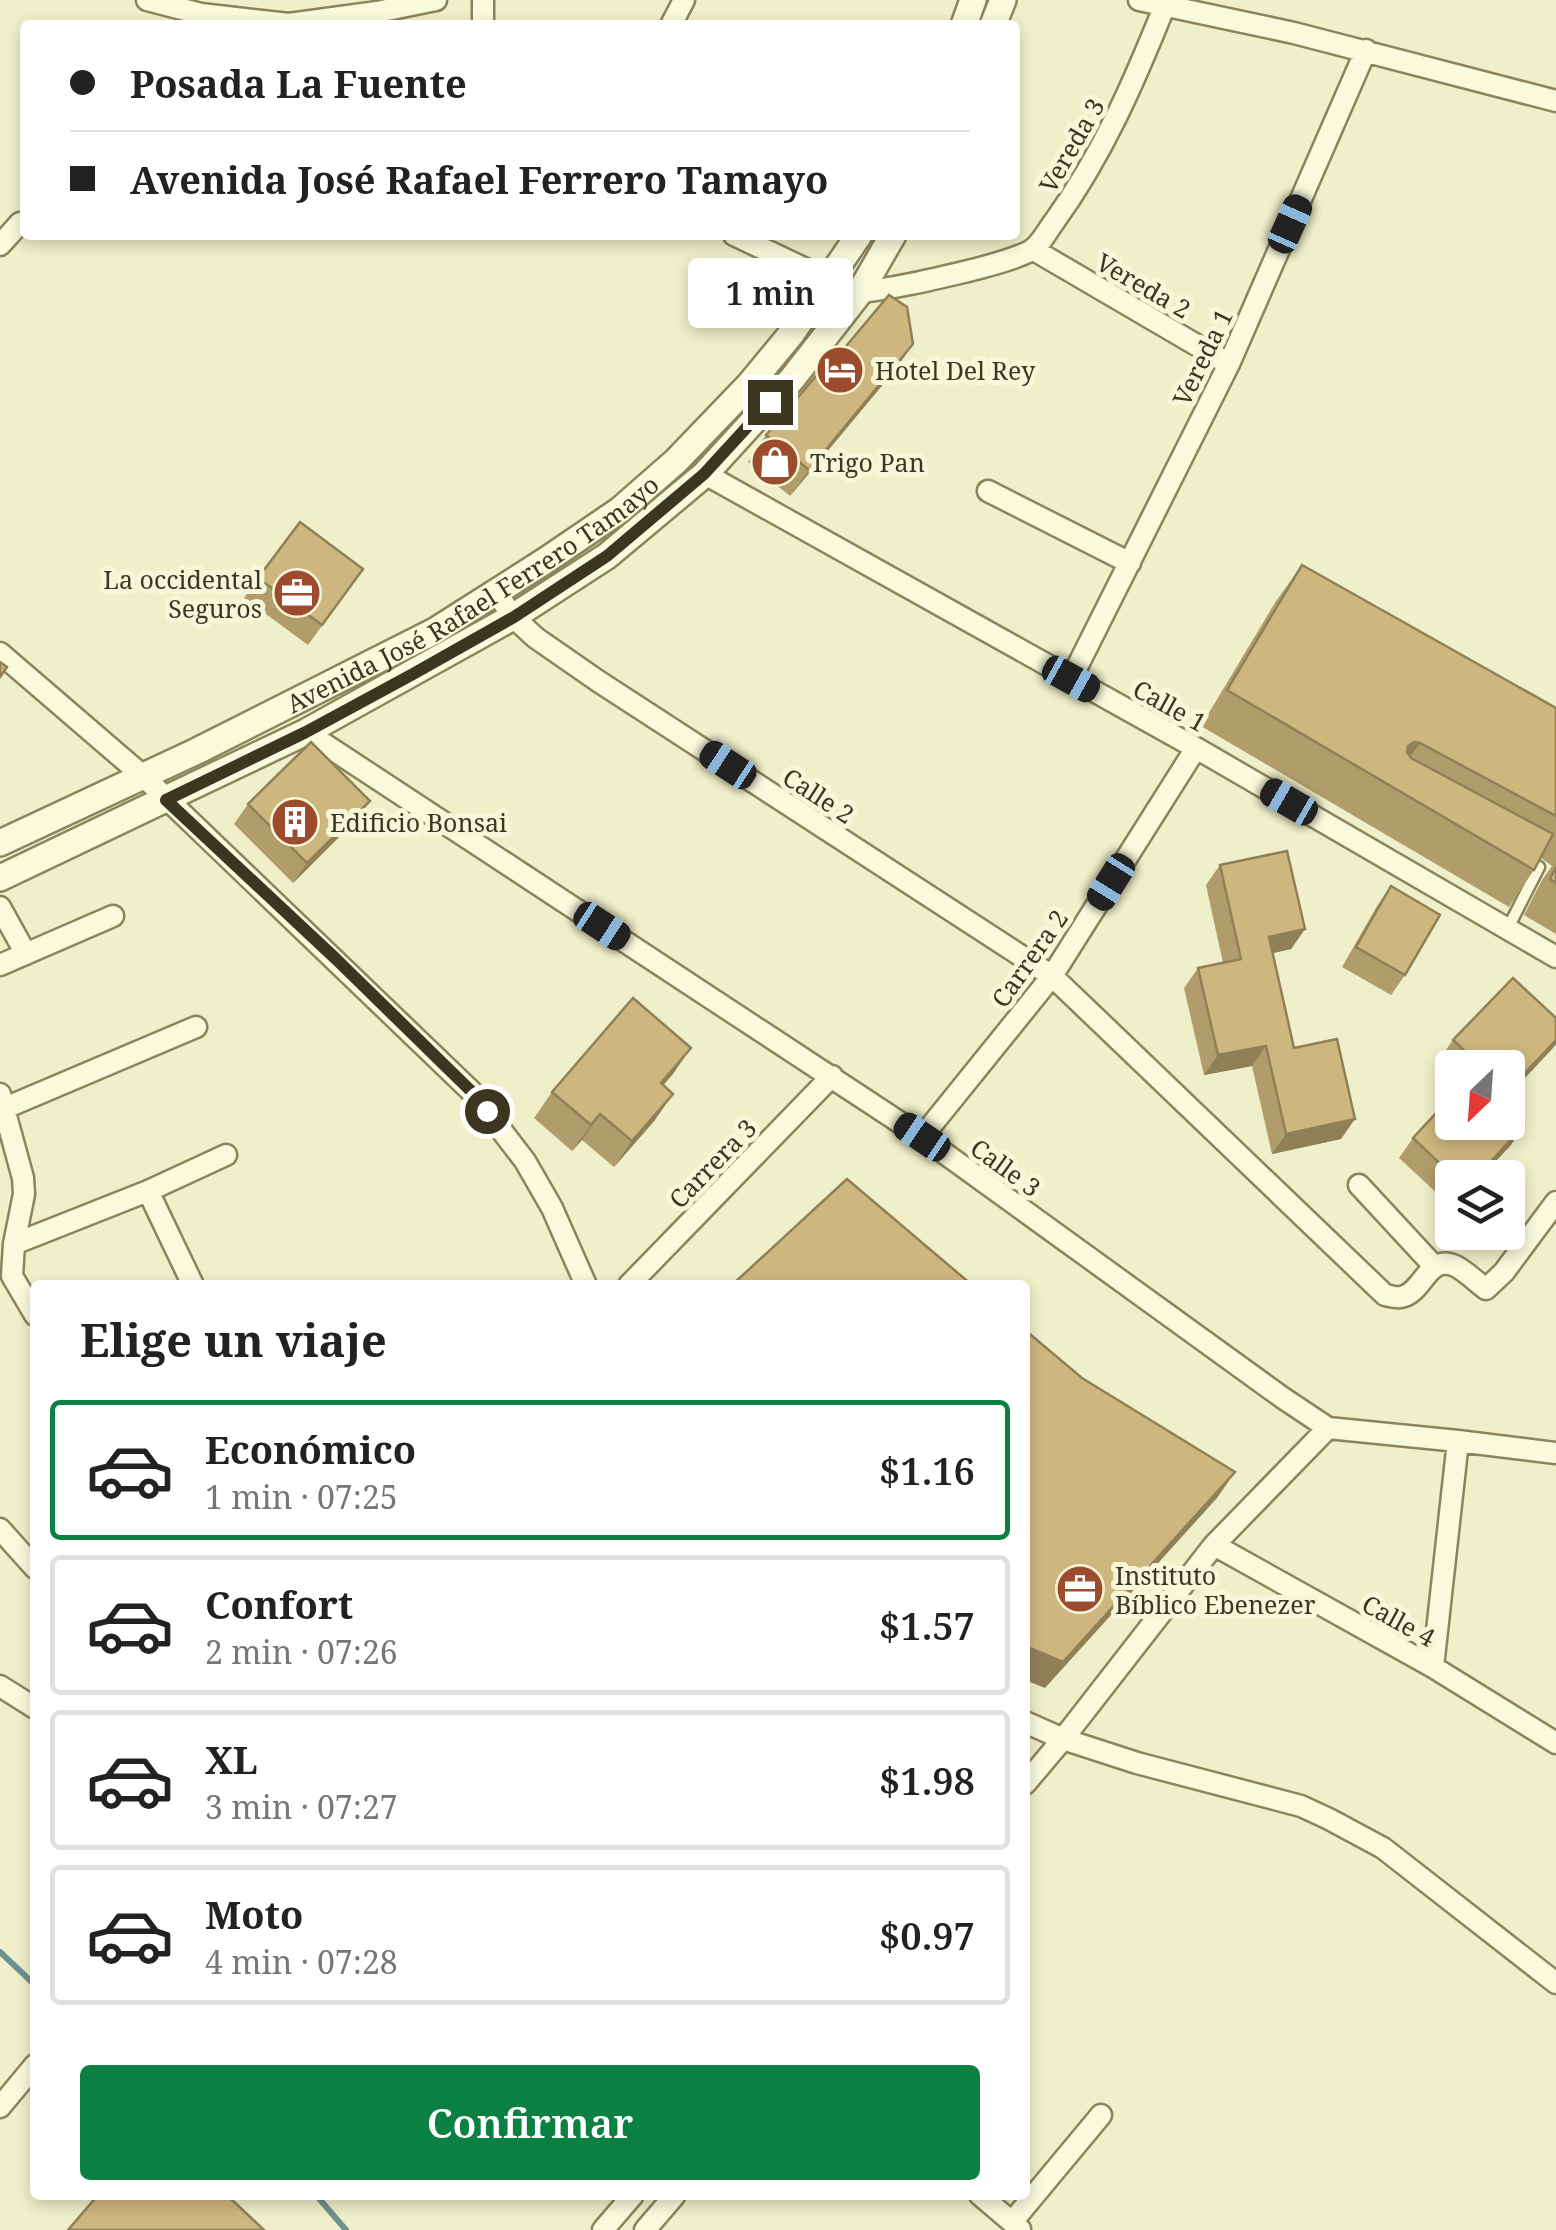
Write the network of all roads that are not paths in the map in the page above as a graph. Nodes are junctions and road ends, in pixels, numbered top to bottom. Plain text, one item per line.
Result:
1 (146, 0) edge
2 (436, 0) edge
3 (1139, 0) edge
4 (1165, 5) junction
5 (376, 6) edge
6 (201, 7) edge
7 (268, 20) edge
8 (308, 20) edge
9 (1366, 50) junction
10 (1556, 101) edge
11 (20, 223) dead end
12 (745, 240) edge
13 (857, 240) edge
14 (889, 240) edge
15 (0, 245) edge
16 (1034, 250) junction
17 (830, 280) junction
18 (860, 292) junction
19 (1229, 364) junction
20 (704, 474) junction
21 (988, 491) dead end
22 (1130, 564) junction
23 (496, 592) junction
24 (514, 617) junction
25 (0, 653) edge
26 (1071, 679) junction
27 (306, 732) junction
28 (1196, 748) junction
29 (143, 776) junction
30 (166, 800) junction
31 (0, 843) edge
32 (1513, 854) edge
33 (0, 878) edge
34 (0, 907) edge
35 (113, 916) dead end
36 (1507, 929) junction
37 (26, 954) junction
38 (1556, 957) edge
39 (0, 966) edge
40 (1052, 976) junction
41 (196, 1027) dead end
42 (832, 1076) junction
43 (3, 1101) edge
44 (922, 1137) junction
45 (226, 1156) dead end
46 (1359, 1185) dead end
47 (148, 1191) junction
48 (1556, 1202) edge
49 (14, 1244) junction
50 (1434, 1266) junction
51 (191, 1280) edge
52 (584, 1280) edge
53 (634, 1280) edge
54 (30, 1307) edge
55 (1328, 1428) junction
56 (1458, 1441) junction
57 (1556, 1454) edge
58 (0, 1529) edge
59 (1214, 1545) junction
60 (30, 1562) edge
61 (1432, 1667) junction
62 (0, 1686) edge
63 (30, 1705) edge
64 (1030, 1724) edge
65 (1063, 1739) junction
66 (1556, 1743) edge
67 (1030, 1778) edge
68 (1556, 1983) edge
69 (30, 2071) edge
70 (2, 2102) edge
71 (1101, 2115) dead end
72 (629, 2200) edge
73 (671, 2200) edge
74 (986, 2200) edge
75 (1017, 2226) edge
76 (603, 2230) edge
77 (645, 2230) edge

1 - 6 street
2 - 5 street
3 - 4 street
4 - 9 street
4 - 16 street, Vereda 3
5 - 8 street
6 - 7 street
9 - 10 street
9 - 19 street, Vereda 1
11 - 15 street
12 - 17 street
13 - 17 street, Avenida José Rafael Ferrero Tamayo
14 - 18 street, Avenida José Rafael Ferrero Tamayo
16 - 18 street
16 - 19 street, Vereda 2
17 - 23 street, Avenida José Rafael Ferrero Tamayo
18 - 20 street, Avenida José Rafael Ferrero Tamayo
19 - 22 street, Vereda 1
20 - 24 street, Avenida José Rafael Ferrero Tamayo
20 - 26 street, Calle 1
21 - 22 street
22 - 26 street, Vereda 1
23 - 24 street, Calle 2
23 - 29 street, Avenida José Rafael Ferrero Tamayo
24 - 27 street, Avenida José Rafael Ferrero Tamayo
24 - 40 street, Calle 2
25 - 29 street
26 - 28 street, Calle 1
27 - 30 street, Avenida José Rafael Ferrero Tamayo
27 - 42 street, Calle 3
28 - 36 street, Calle 1
28 - 40 street, Carrera 2
29 - 30 street
29 - 31 street, Avenida José Rafael Ferrero Tamayo
30 - 33 street, Avenida José Rafael Ferrero Tamayo
30 - 52 street
32 - 36 lane
34 - 37 street
35 - 37 street
36 - 38 street, Calle 1
37 - 39 street
40 - 44 street, Carrera 2
40 - 50 street, Calle 2
41 - 43 street
42 - 44 street, Calle 3
42 - 53 street, Carrera 3
43 - 49 street
44 - 55 street, Calle 3
45 - 47 street
46 - 50 street
47 - 49 street
47 - 51 street
48 - 50 street
49 - 54 street
55 - 56 street, Calle 3
55 - 59 street
56 - 57 street, Calle 3
56 - 61 street
58 - 60 street
59 - 61 street, Calle 4
59 - 65 street
61 - 66 street, Calle 4
62 - 63 street
64 - 65 street
65 - 67 street
65 - 68 street
69 - 70 street
71 - 75 street
72 - 76 street
73 - 77 street
74 - 75 street

